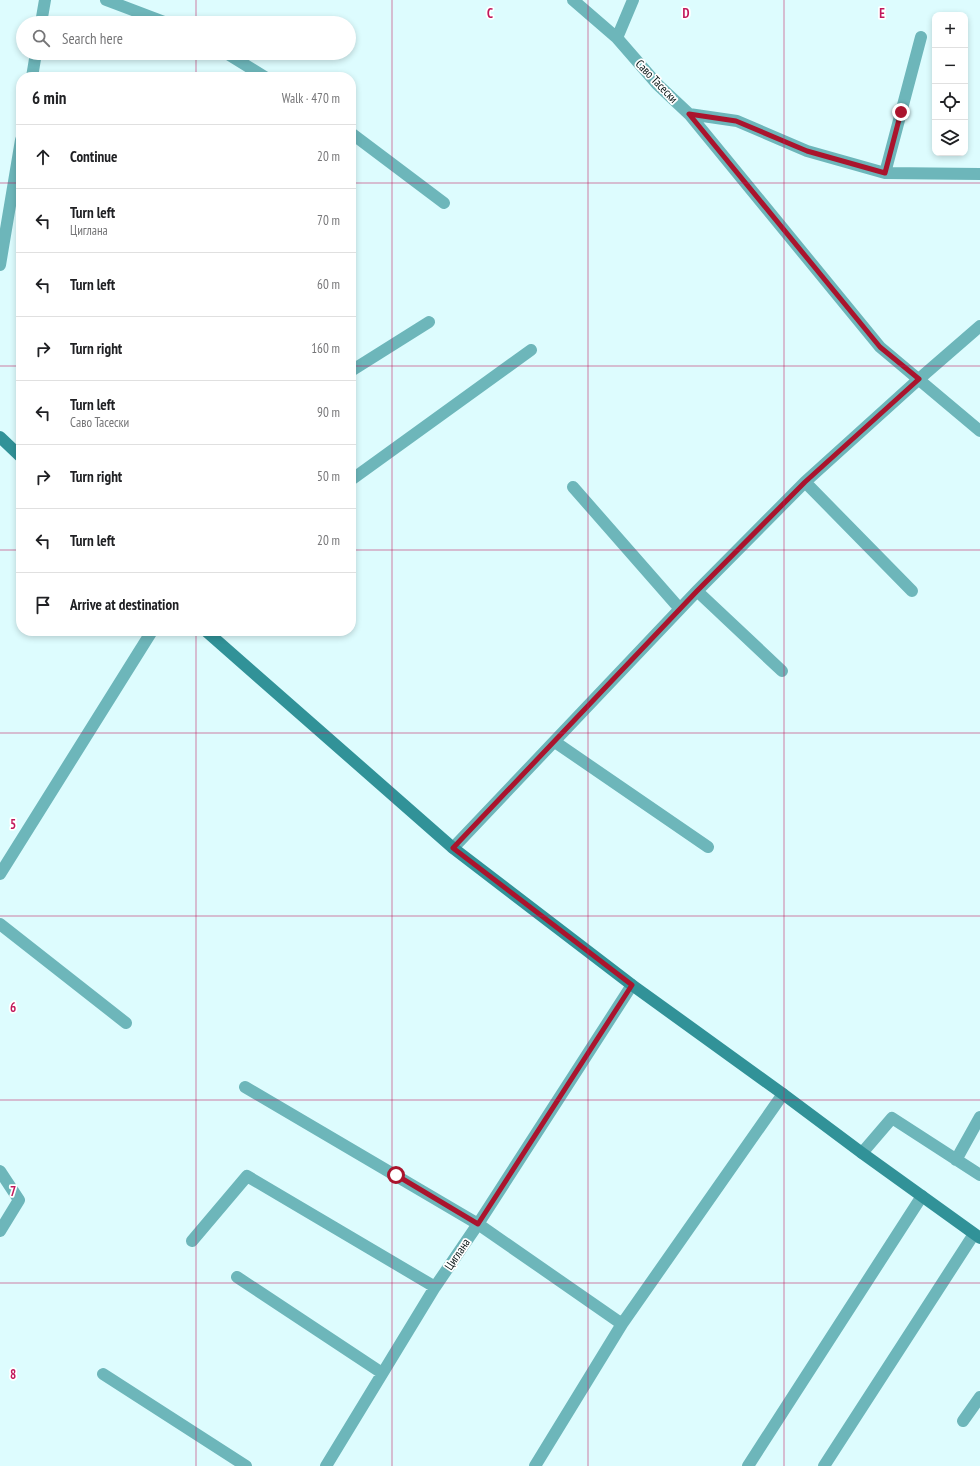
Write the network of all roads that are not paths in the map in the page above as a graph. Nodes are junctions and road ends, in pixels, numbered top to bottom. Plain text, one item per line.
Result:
1 (45, 0) edge
2 (106, 0) edge
3 (573, 0) edge
4 (634, 0) edge
5 (42, 16) edge
6 (148, 16) edge
7 (921, 37) dead end
8 (617, 38) junction
9 (35, 60) edge
10 (237, 60) edge
11 (33, 72) edge
12 (257, 72) edge
13 (689, 114) junction
14 (356, 137) edge
15 (16, 170) edge
16 (885, 173) junction
17 (980, 174) edge
18 (444, 203) dead end
19 (0, 265) edge
20 (429, 322) dead end
21 (980, 326) edge
22 (531, 350) dead end
23 (356, 368) edge
24 (919, 379) junction
25 (980, 431) edge
26 (0, 437) edge
27 (16, 452) edge
28 (356, 476) edge
29 (805, 482) junction
30 (573, 487) dead end
31 (697, 591) junction
32 (912, 591) dead end
33 (680, 609) junction
34 (149, 636) edge
35 (212, 636) edge
36 (782, 671) dead end
37 (555, 742) junction
38 (708, 847) dead end
39 (453, 848) junction
40 (0, 874) edge
41 (0, 924) edge
42 (632, 985) junction
43 (126, 1023) dead end
44 (245, 1087) dead end
45 (783, 1094) junction
46 (980, 1117) edge
47 (862, 1153) junction
48 (956, 1160) junction
49 (0, 1171) edge
50 (980, 1176) edge
51 (922, 1196) junction
52 (478, 1224) junction
53 (0, 1231) edge
54 (977, 1236) edge
55 (192, 1241) dead end
56 (237, 1277) dead end
57 (435, 1287) junction
58 (622, 1324) junction
59 (382, 1373) junction
60 (103, 1374) dead end
61 (980, 1397) edge
62 (963, 1422) dead end
63 (246, 1466) edge
64 (326, 1466) edge
65 (535, 1466) edge
66 (748, 1466) edge
67 (824, 1466) edge

1 - 5 street
2 - 6 street
3 - 8 street, Саво Тасески
4 - 8 street
7 - 16 street
8 - 13 street, Саво Тасески
9 - 11 street
10 - 12 street
13 - 16 street
13 - 24 street, Саво Тасески
14 - 18 street
15 - 19 street
16 - 17 street
20 - 23 street
21 - 24 street
22 - 28 street
24 - 25 street, Саво Тасески
24 - 29 street
26 - 27 main road
29 - 31 street
29 - 32 street
30 - 33 street
31 - 33 street
31 - 36 street
33 - 37 street
34 - 40 street
35 - 39 main road
37 - 38 street
37 - 39 street
39 - 42 main road
41 - 43 street
42 - 45 main road
42 - 52 street, Циглана
44 - 52 street
45 - 47 main road
45 - 58 street
46 - 48 street
47 - 48 street
47 - 51 main road
48 - 50 street
49 - 53 street
51 - 54 main road
51 - 66 street
52 - 57 street, Циглана
52 - 58 street
54 - 67 street
55 - 57 street
56 - 59 street
57 - 59 street, Циглана
58 - 65 street
59 - 64 street, Циглана
60 - 63 street
61 - 62 street

